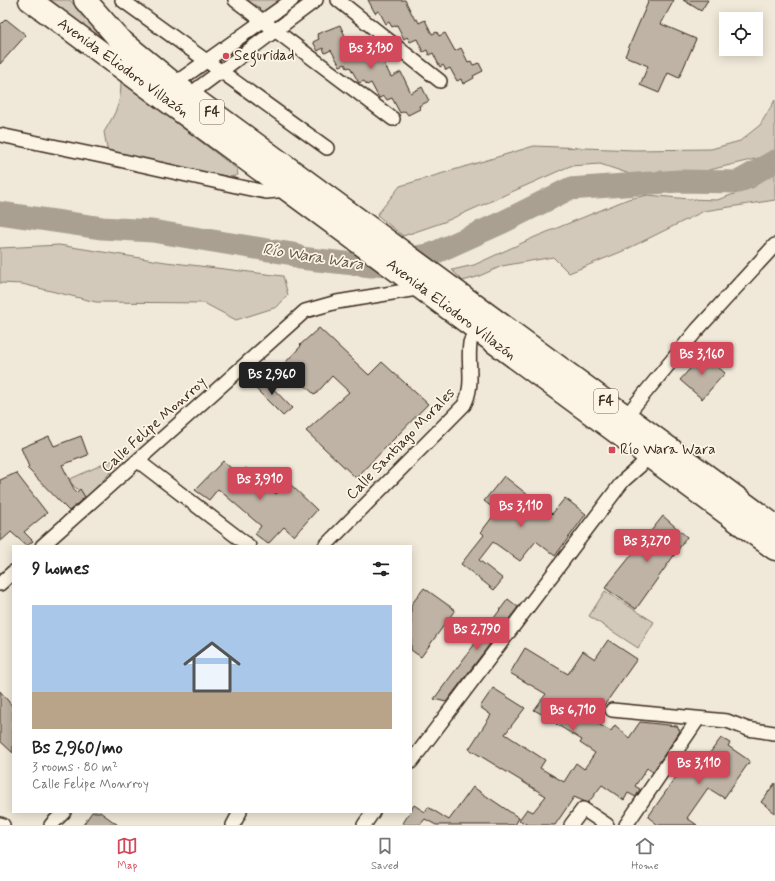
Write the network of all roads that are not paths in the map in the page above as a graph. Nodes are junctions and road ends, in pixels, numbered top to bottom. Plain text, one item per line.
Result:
1 (30, 0) edge
2 (84, 0) edge
3 (122, 0) edge
4 (235, 0) edge
5 (292, 0) edge
6 (316, 0) edge
7 (338, 0) edge
8 (262, 21) junction
9 (275, 30) junction
10 (206, 61) junction
11 (221, 72) junction
12 (440, 81) dead end
13 (182, 89) junction
14 (393, 120) dead end
15 (0, 135) edge
16 (327, 148) dead end
17 (284, 187) junction
18 (372, 240) junction
19 (775, 244) edge
20 (425, 283) junction
21 (476, 329) junction
22 (626, 416) junction
23 (648, 456) junction
24 (138, 461) junction
25 (775, 526) edge
26 (43, 545) edge
27 (248, 545) edge
28 (326, 545) edge
29 (775, 549) edge
30 (12, 573) edge
31 (0, 584) edge
32 (612, 710) dead end
33 (698, 719) junction
34 (774, 733) edge
35 (412, 761) edge
36 (63, 813) edge
37 (239, 813) edge
38 (372, 813) edge
39 (0, 824) edge
40 (3, 825) edge
41 (51, 825) edge
42 (233, 825) edge
43 (364, 825) edge
44 (571, 825) edge
45 (607, 825) edge
46 (626, 825) edge

1 - 17 highway, Avenida Eliodoro Villazón / F4
2 - 13 highway, Avenida Eliodoro Villazón / F4
3 - 10 street
4 - 8 street
5 - 8 street
6 - 9 street
7 - 12 street
8 - 9 street
8 - 10 street
9 - 11 street
9 - 14 street
10 - 11 street
10 - 13 street
11 - 13 street
11 - 16 street
13 - 18 highway, Avenida Eliodoro Villazón / F4
15 - 17 street
17 - 18 highway, Avenida Eliodoro Villazón / F4
18 - 20 highway, Avenida Eliodoro Villazón / F4
19 - 22 street
20 - 21 highway, Avenida Eliodoro Villazón / F4
20 - 22 highway, Avenida Eliodoro Villazón / F4
20 - 24 street, Calle Felipe Monrroy
21 - 23 highway, Avenida Eliodoro Villazón / F4
21 - 28 street, Calle Santiago Morales
22 - 25 highway, Avenida Eliodoro Villazón / F4
23 - 29 highway, Avenida Eliodoro Villazón / F4
23 - 35 street
24 - 26 street, Calle Felipe Monrroy
24 - 27 street
30 - 31 street
32 - 33 street
33 - 34 street
33 - 46 street
36 - 41 street
37 - 42 street
38 - 43 street
39 - 40 street
44 - 45 street

